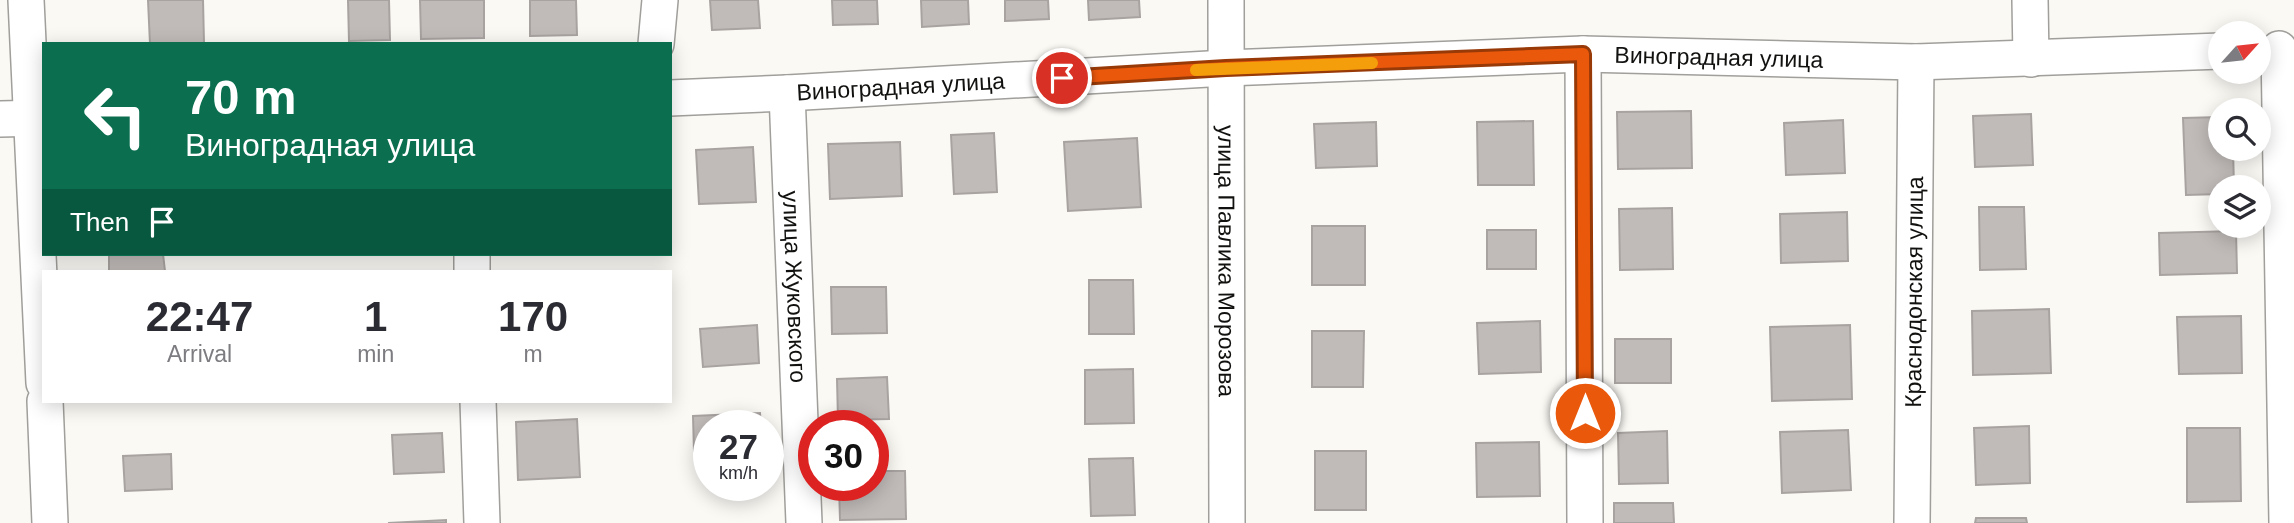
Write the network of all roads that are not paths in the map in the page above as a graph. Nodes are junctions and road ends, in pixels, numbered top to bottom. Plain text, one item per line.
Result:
1 (26, 0) edge
2 (660, 0) edge
3 (1226, 0) edge
4 (2030, 0) edge
5 (656, 42) edge
6 (2277, 49) edge
7 (2208, 52) edge
8 (1583, 54) junction
9 (2031, 60) junction
10 (1916, 62) junction
11 (1226, 68) junction
12 (787, 93) junction
13 (672, 98) edge
14 (25, 118) edge
15 (42, 355) edge
16 (45, 403) edge
17 (478, 403) edge
18 (50, 523) edge
19 (482, 523) edge
20 (804, 523) edge
21 (1227, 523) edge
22 (1585, 523) edge
23 (1912, 523) edge
24 (2287, 523) edge

1 - 14 street
2 - 5 street
3 - 11 street, улица Павлика Морозова
4 - 9 street
6 - 24 street
7 - 9 street, Виноградная улица
8 - 10 street, Виноградная улица
8 - 11 street, Виноградная улица
8 - 22 street
9 - 10 street, Виноградная улица
10 - 23 street, Краснодонская улица
11 - 12 street, Виноградная улица
11 - 21 street, улица Павлика Морозова
12 - 13 street, Виноградная улица
12 - 20 street, улица Жуковского
14 - 15 street
16 - 18 street
17 - 19 street

